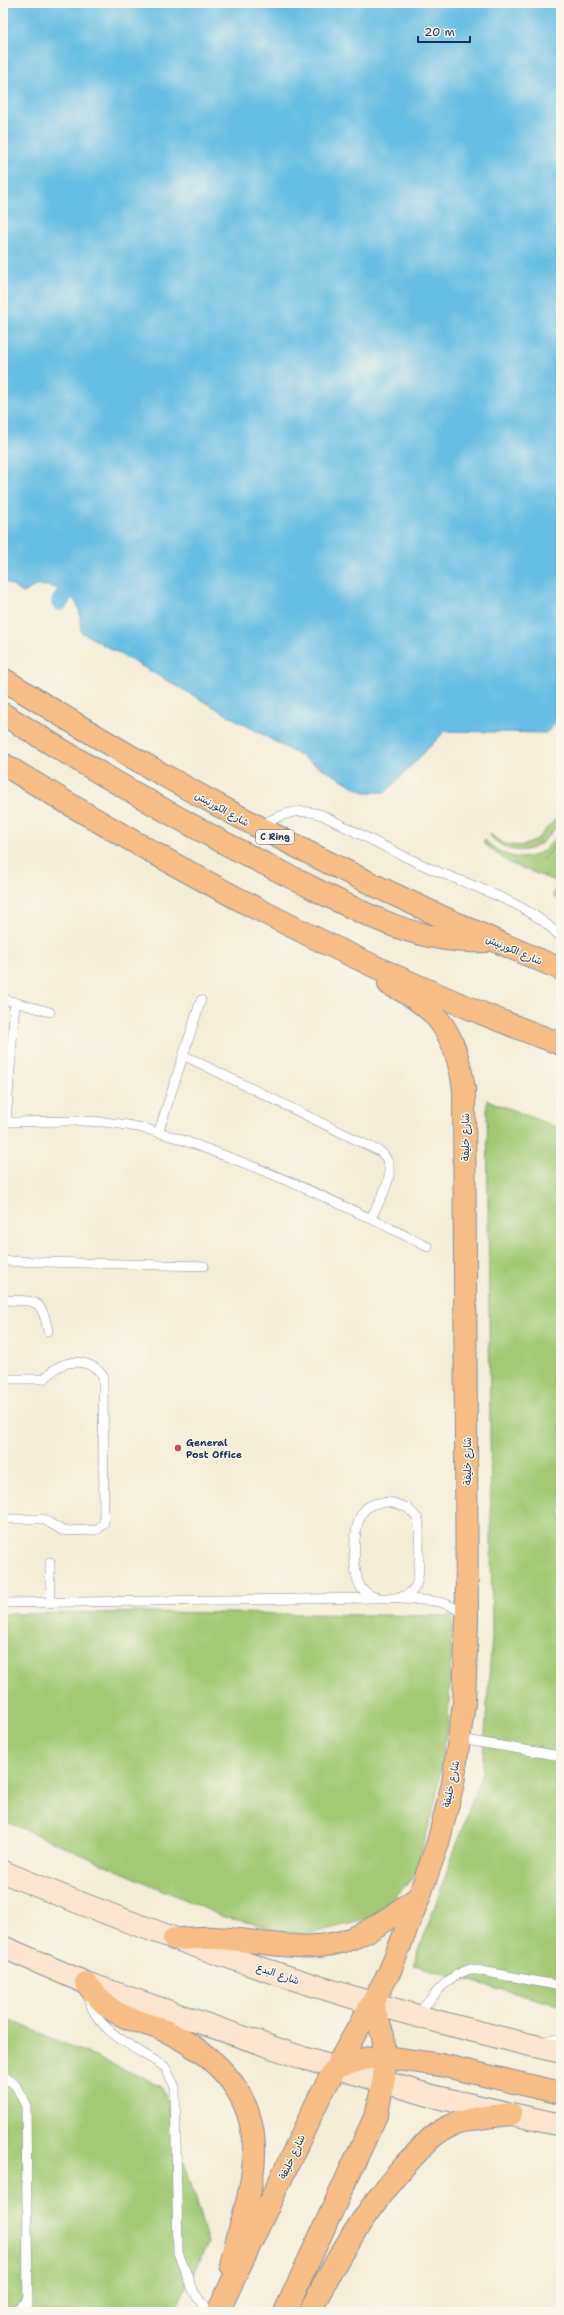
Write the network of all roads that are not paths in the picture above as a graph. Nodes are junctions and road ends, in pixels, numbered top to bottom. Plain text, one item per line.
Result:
1 (3, 679) edge
2 (3, 714) edge
3 (3, 764) edge
4 (257, 828) junction
5 (561, 938) edge
6 (492, 940) junction
7 (350, 955) junction
8 (561, 969) edge
9 (3, 999) edge
10 (201, 1000) dead end
11 (15, 1002) junction
12 (50, 1012) dead end
13 (561, 1044) edge
14 (183, 1054) junction
15 (5, 1122) edge
16 (159, 1131) junction
17 (371, 1218) junction
18 (428, 1247) dead end
19 (3, 1261) edge
20 (204, 1266) dead end
21 (3, 1300) edge
22 (48, 1331) dead end
23 (3, 1378) edge
24 (3, 1519) edge
25 (50, 1562) dead end
26 (375, 1598) junction
27 (395, 1598) junction
28 (3, 1603) edge
29 (50, 1603) junction
30 (467, 1619) junction
31 (460, 1739) junction
32 (561, 1756) edge
33 (3, 1872) edge
34 (419, 1897) junction
35 (174, 1939) junction
36 (3, 1947) edge
37 (86, 1983) junction
38 (561, 1986) edge
39 (372, 2004) junction
40 (416, 2016) junction
41 (561, 2039) edge
42 (524, 2044) junction
43 (561, 2052) edge
44 (385, 2057) junction
45 (337, 2067) junction
46 (3, 2076) edge
47 (383, 2082) junction
48 (561, 2093) edge
49 (511, 2114) junction
50 (561, 2126) edge
51 (230, 2286) junction
52 (28, 2299) junction
53 (14, 2312) edge
54 (28, 2312) edge
55 (207, 2312) edge
56 (218, 2312) edge
57 (285, 2312) edge
58 (310, 2312) edge

1 - 4 main road, شارع الكورنيش / C Ring
2 - 6 main road
3 - 7 main road
4 - 5 lane
4 - 6 main road, شارع الكورنيش / C Ring
6 - 8 main road, شارع الكورنيش / C Ring
7 - 13 main road
7 - 30 main road, شارع خليفة
9 - 11 lane
10 - 14 lane
11 - 12 lane
11 - 15 lane
14 - 16 lane
14 - 17 lane
15 - 16 lane
16 - 17 lane
17 - 18 lane
19 - 20 lane
21 - 22 lane
23 - 24 lane
25 - 29 lane
26 - 27 lane
26 - 27 lane
26 - 29 lane
27 - 30 lane
28 - 29 lane
30 - 31 main road, شارع خليفة
31 - 32 lane
31 - 34 main road, شارع خليفة
33 - 35 main road, شارع البدع
34 - 35 main road
34 - 39 main road, شارع خليفة
35 - 39 main road, شارع البدع
36 - 37 main road
37 - 45 main road
37 - 51 main road
37 - 55 lane
38 - 40 lane
39 - 40 main road, شارع البدع
39 - 44 main road
39 - 45 main road, شارع خليفة
40 - 42 main road, شارع البدع
41 - 42 lane
42 - 43 main road, شارع البدع
44 - 45 main road
44 - 47 main road
44 - 48 main road
45 - 47 main road
45 - 51 main road, شارع خليفة
46 - 52 lane
47 - 49 main road
47 - 57 main road
49 - 50 main road
49 - 58 main road
51 - 56 main road, شارع خليفة
52 - 53 lane
52 - 54 lane

